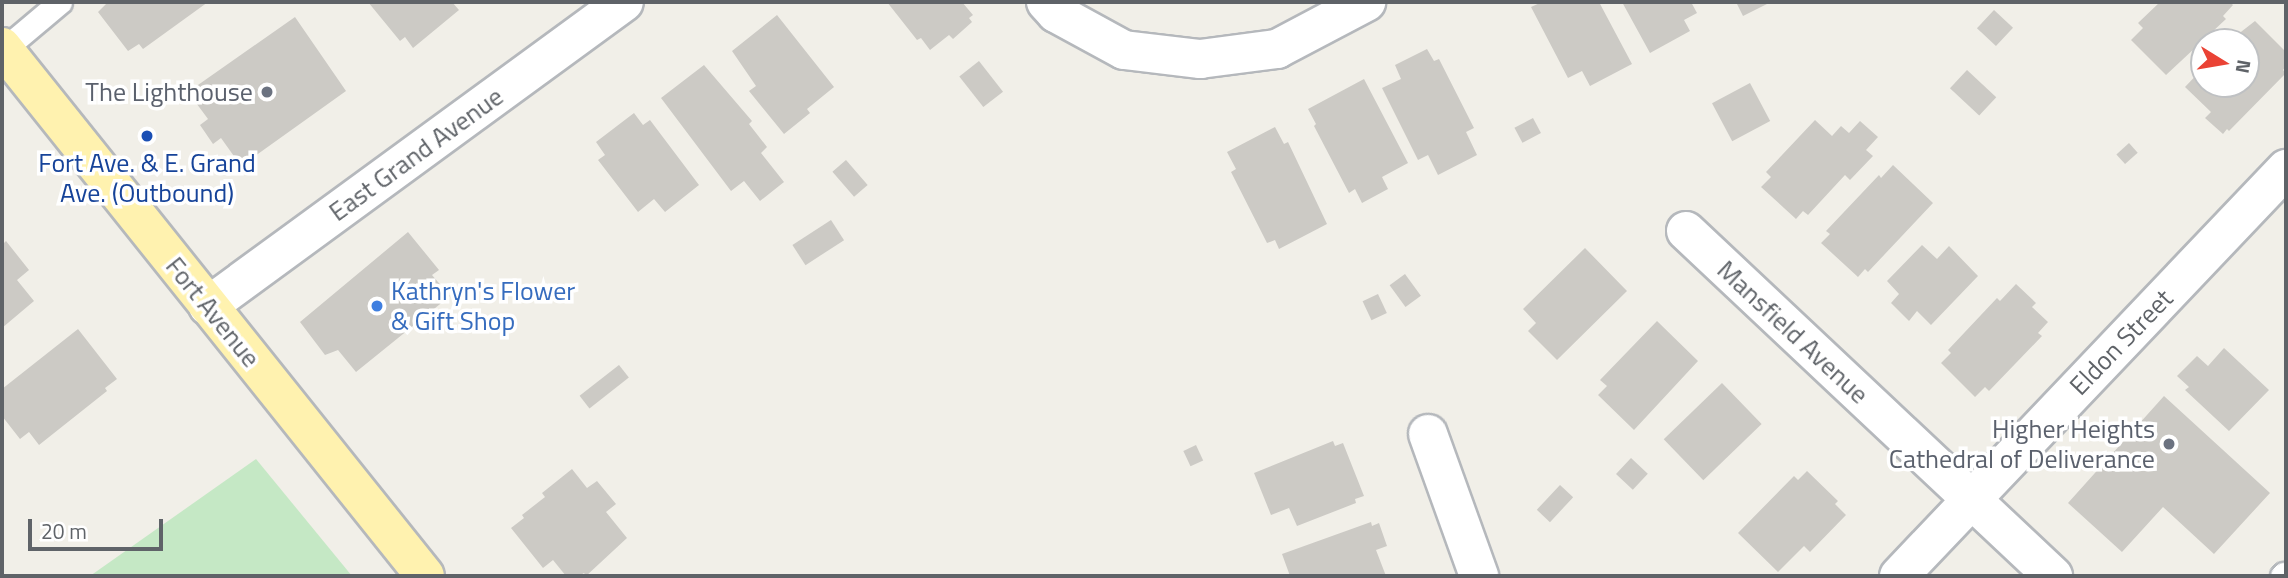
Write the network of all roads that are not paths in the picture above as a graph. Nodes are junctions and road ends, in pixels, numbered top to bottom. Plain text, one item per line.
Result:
1 (60, 2) edge
2 (624, 2) edge
3 (1046, 2) edge
4 (1366, 2) edge
5 (3, 48) edge
6 (2286, 169) edge
7 (1686, 231) dead end
8 (208, 306) junction
9 (1428, 434) dead end
10 (1973, 499) junction
11 (425, 576) edge
12 (1479, 576) edge
13 (1899, 576) edge
14 (2053, 576) edge

1 - 5 lane
2 - 8 street, East Grand Avenue
3 - 4 street
5 - 8 main road, Fort Avenue
6 - 10 street, Eldon Street
7 - 10 street, Mansfield Avenue
8 - 11 main road, Fort Avenue
9 - 12 street
10 - 13 street, Eldon Street
10 - 14 street, Mansfield Avenue

